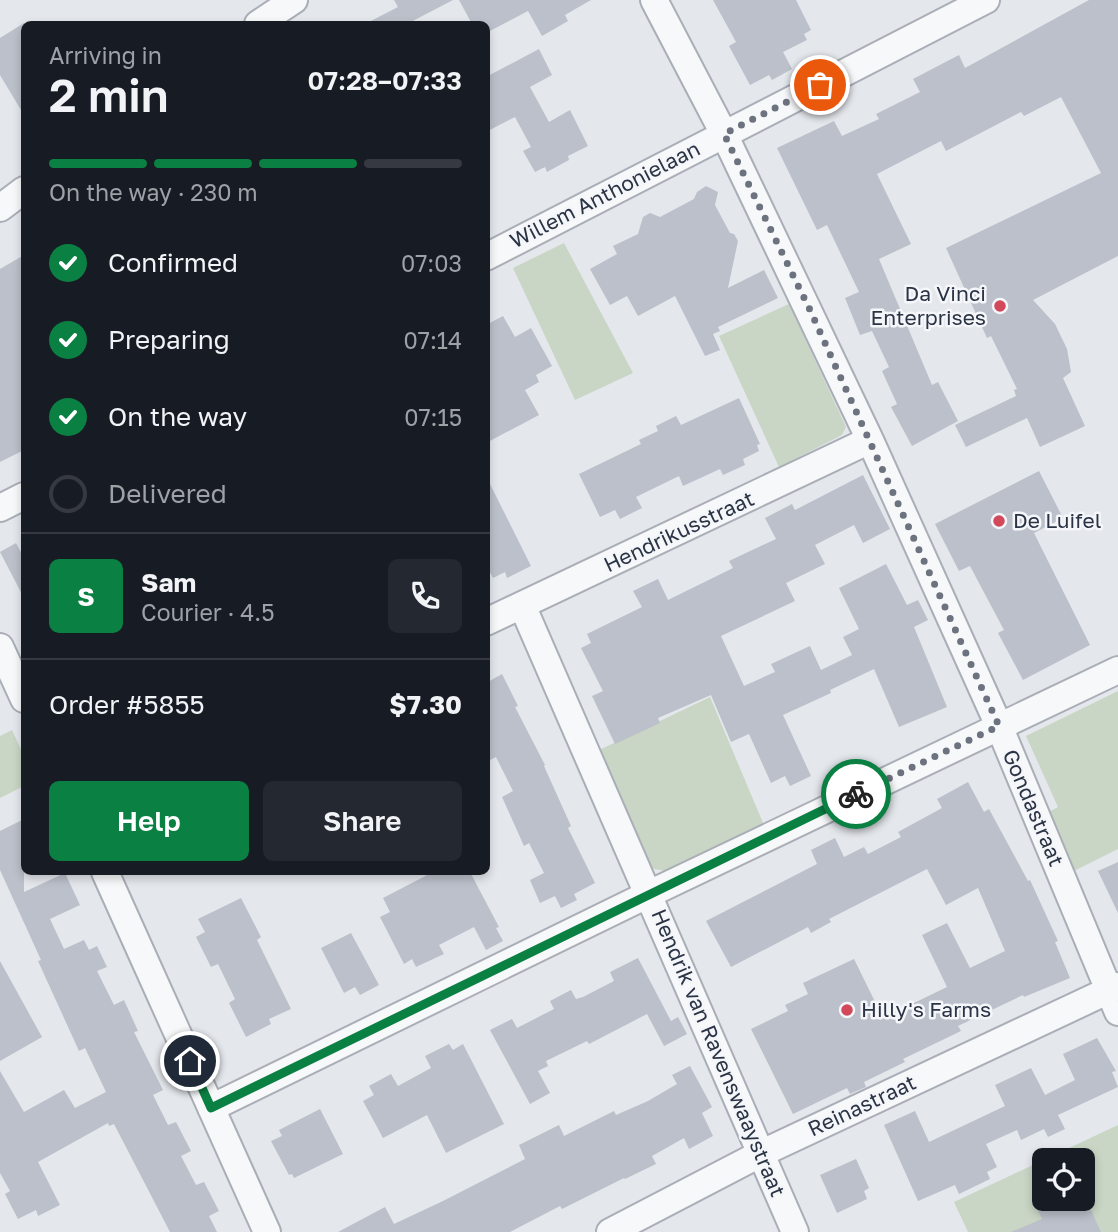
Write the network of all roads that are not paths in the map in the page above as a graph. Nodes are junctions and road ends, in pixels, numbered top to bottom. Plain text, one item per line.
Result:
1 (294, 0) edge
2 (654, 0) edge
3 (986, 0) edge
4 (262, 21) edge
5 (724, 134) junction
6 (21, 192) edge
7 (0, 208) edge
8 (490, 255) edge
9 (870, 440) junction
10 (21, 498) edge
11 (0, 508) edge
12 (522, 605) junction
13 (490, 620) edge
14 (0, 647) edge
15 (1118, 670) edge
16 (21, 692) edge
17 (999, 726) junction
18 (106, 875) edge
19 (649, 894) junction
20 (1115, 996) edge
21 (211, 1108) junction
22 (762, 1153) junction
23 (267, 1232) edge
24 (610, 1232) edge
25 (794, 1232) edge

1 - 4 street
2 - 5 street, Gondastraat
3 - 5 street, Willem Anthonielaan
5 - 8 street, Willem Anthonielaan
5 - 9 street, Gondastraat
6 - 7 street
9 - 12 street, Hendrikusstraat
9 - 17 street, Gondastraat
10 - 11 street
12 - 13 street, Hendrikusstraat
12 - 19 street, Hendrik van Ravenswaaystraat
14 - 16 street
15 - 17 street
17 - 19 street
17 - 20 street, Gondastraat
18 - 21 street
19 - 21 street
19 - 22 street, Hendrik van Ravenswaaystraat
20 - 22 street, Reinastraat
21 - 23 street
22 - 24 street, Reinastraat
22 - 25 street, Hendrik van Ravenswaaystraat

